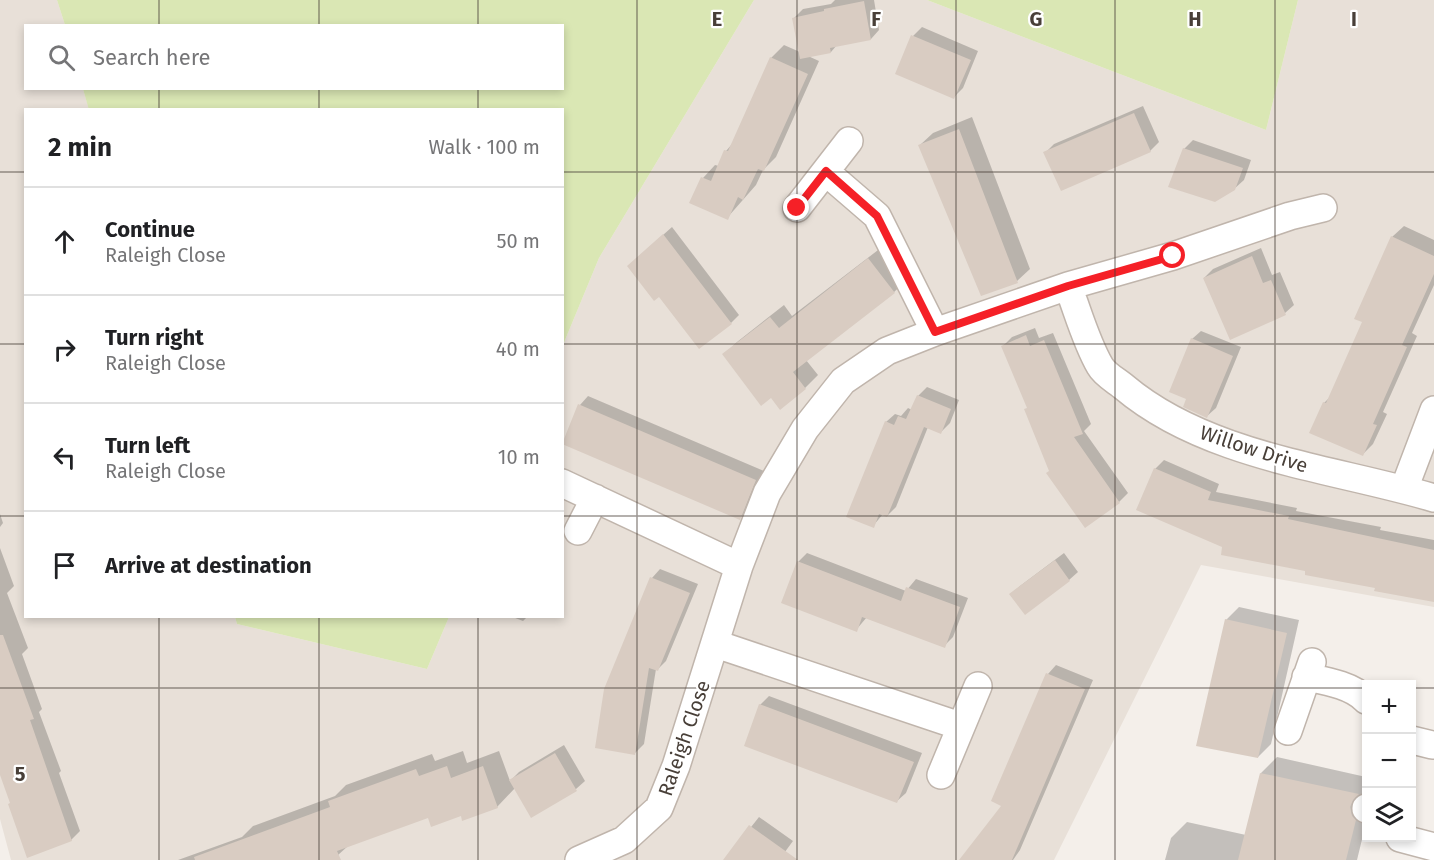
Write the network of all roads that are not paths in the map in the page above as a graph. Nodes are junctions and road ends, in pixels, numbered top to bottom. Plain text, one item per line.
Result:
1 (849, 141) dead end
2 (826, 171) junction
3 (797, 208) dead end
4 (1323, 208) dead end
5 (1068, 286) junction
6 (935, 332) junction
7 (1434, 410) edge
8 (564, 484) edge
9 (1404, 489) junction
10 (595, 498) junction
11 (1434, 498) edge
12 (578, 531) dead end
13 (739, 566) junction
14 (716, 644) junction
15 (978, 686) dead end
16 (1362, 694) edge
17 (960, 726) junction
18 (1288, 731) dead end
19 (941, 775) dead end
20 (1416, 842) edge
21 (1434, 847) edge
22 (579, 860) edge

1 - 2 street
2 - 3 street
2 - 6 street
4 - 5 street, Raleigh Close
5 - 6 street, Raleigh Close
5 - 9 street, Willow Drive
6 - 13 street, Raleigh Close
7 - 9 street
8 - 10 street
9 - 11 street, Willow Drive
10 - 12 street
10 - 13 street
13 - 14 street, Raleigh Close
14 - 17 street
14 - 22 street, Raleigh Close
15 - 17 street
16 - 18 street
17 - 19 street
20 - 21 street

